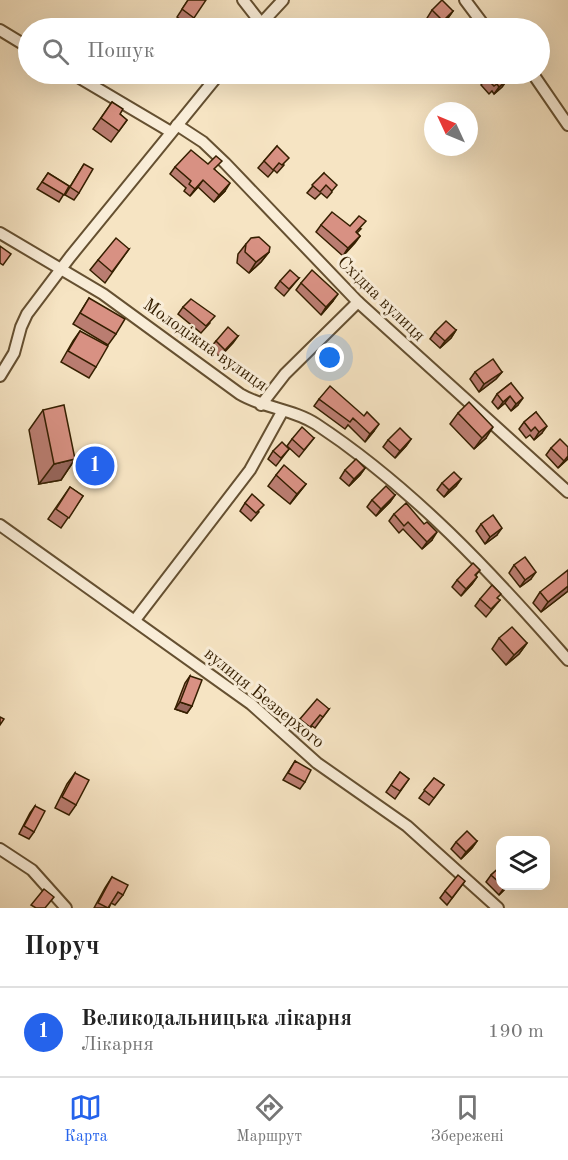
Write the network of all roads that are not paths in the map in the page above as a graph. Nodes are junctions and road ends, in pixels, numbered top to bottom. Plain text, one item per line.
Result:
1 (243, 0) edge
2 (283, 0) edge
3 (465, 0) edge
4 (254, 18) edge
5 (266, 18) edge
6 (478, 18) edge
7 (0, 30) edge
8 (18, 41) edge
9 (93, 84) edge
10 (211, 84) edge
11 (540, 84) edge
12 (568, 125) edge
13 (174, 128) junction
14 (0, 233) edge
15 (60, 269) junction
16 (358, 302) junction
17 (0, 376) edge
18 (261, 405) junction
19 (282, 411) junction
20 (568, 492) edge
21 (0, 525) edge
22 (135, 620) junction
23 (568, 660) edge
24 (0, 849) edge
25 (66, 908) edge
26 (498, 908) edge

1 - 4 street
2 - 5 street
3 - 6 street
7 - 8 street
9 - 13 street, Східна вулиця
10 - 13 street
11 - 12 street
13 - 15 street
13 - 16 street, Східна вулиця
14 - 15 street, Молодіжна вулиця
15 - 17 street
15 - 18 street, Молодіжна вулиця
16 - 18 street
16 - 20 street, Східна вулиця
18 - 19 street, Молодіжна вулиця
19 - 22 street
19 - 23 street, Молодіжна вулиця
21 - 22 street, вулиця Безверхого
22 - 26 street, вулиця Безверхого
24 - 25 street

